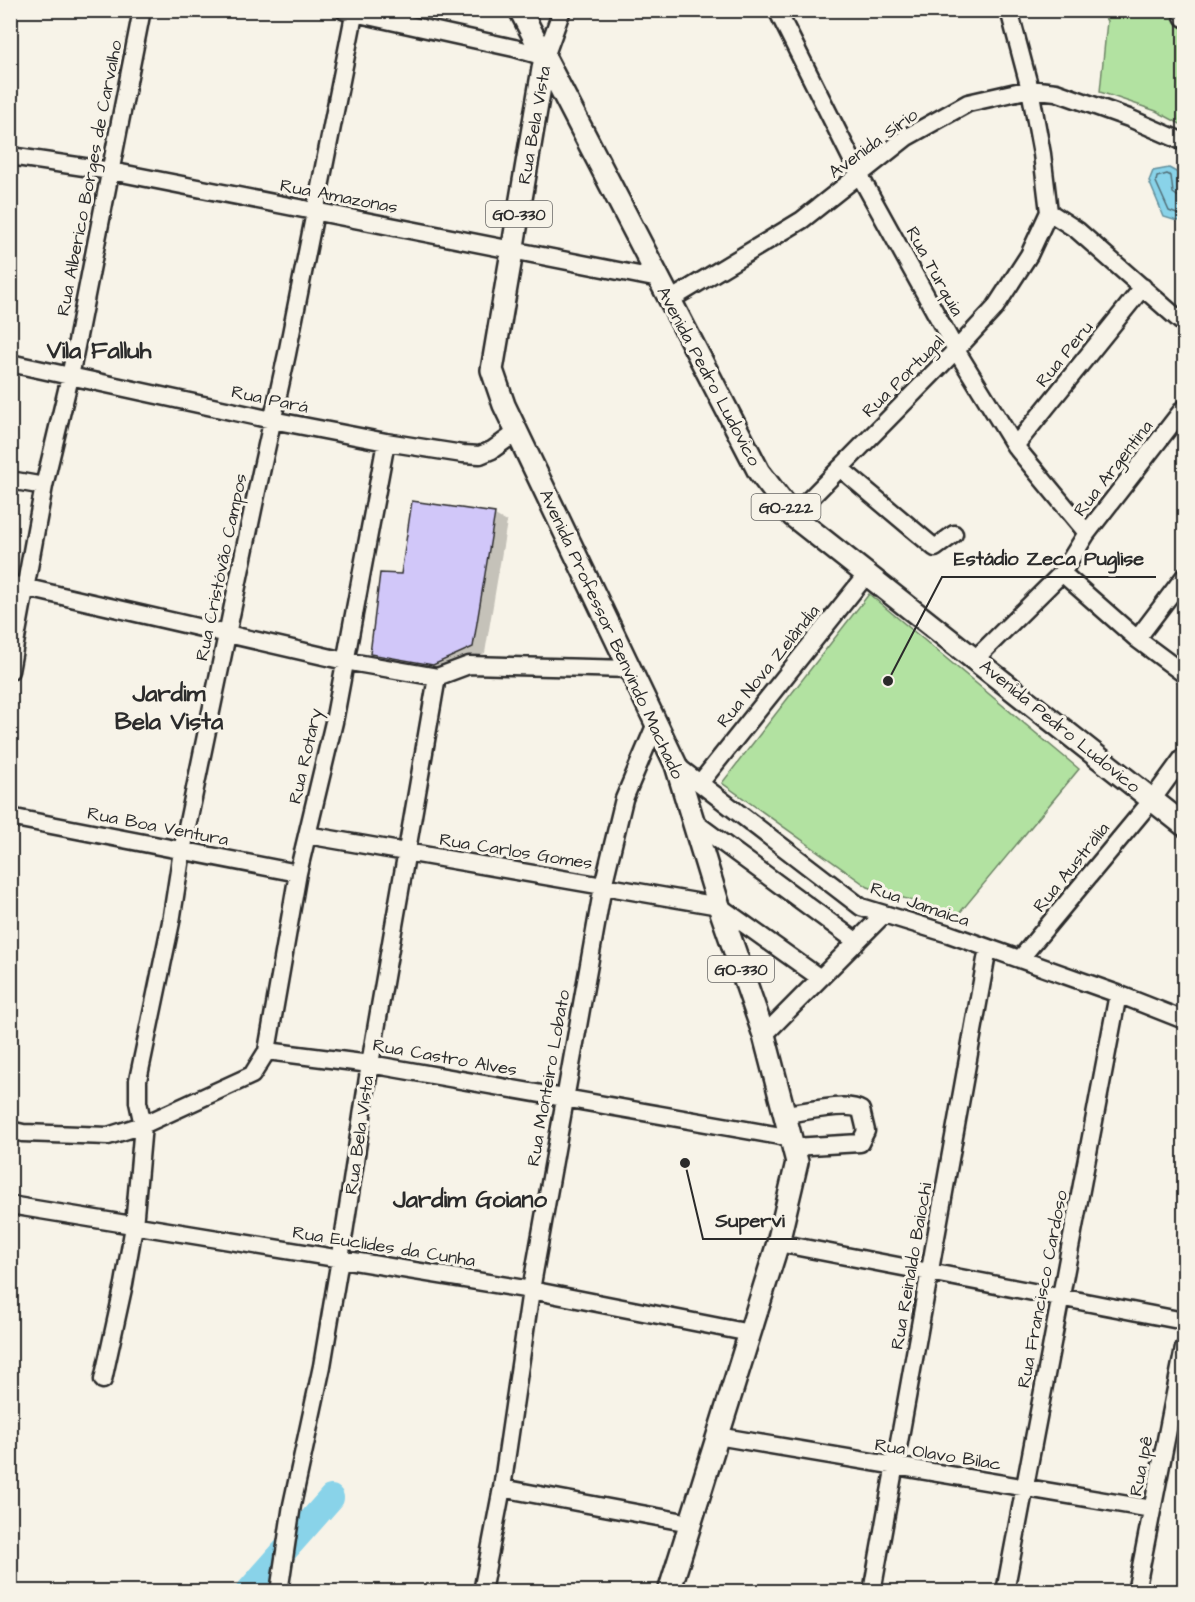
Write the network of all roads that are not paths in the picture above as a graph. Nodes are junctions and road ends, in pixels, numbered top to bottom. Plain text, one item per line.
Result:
1 (142, 10) edge
2 (520, 10) edge
3 (562, 10) edge
4 (777, 10) edge
5 (1009, 10) edge
6 (1180, 10) edge
7 (352, 11) edge
8 (1185, 18) edge
9 (545, 57) junction
10 (1030, 89) junction
11 (1185, 142) edge
12 (10, 156) edge
13 (111, 171) junction
14 (860, 176) junction
15 (315, 211) junction
16 (1049, 212) junction
17 (512, 250) junction
18 (659, 279) junction
19 (1143, 286) junction
20 (670, 300) junction
21 (1185, 324) edge
22 (956, 350) junction
23 (10, 363) edge
24 (492, 370) joint
25 (70, 377) junction
26 (1185, 408) edge
27 (272, 420) junction
28 (517, 432) junction
29 (386, 442) junction
30 (1015, 446) junction
31 (840, 468) junction
32 (10, 480) edge
33 (44, 486) junction
34 (793, 516) junction
35 (1087, 533) junction
36 (954, 534) dead end
37 (1062, 573) junction
38 (867, 574) junction
39 (1185, 577) edge
40 (19, 586) edge
41 (227, 635) junction
42 (1137, 639) junction
43 (975, 658) junction
44 (345, 661) junction
45 (631, 669) junction
46 (10, 671) edge
47 (1185, 675) edge
48 (437, 677) junction
49 (657, 721) junction
50 (1185, 756) edge
51 (676, 765) junction
52 (700, 783) junction
53 (1152, 800) junction
54 (10, 817) edge
55 (693, 821) junction
56 (1185, 825) edge
57 (307, 835) junction
58 (182, 851) junction
59 (407, 853) junction
60 (298, 873) junction
61 (603, 886) junction
62 (719, 906) junction
63 (884, 914) junction
64 (857, 942) junction
65 (988, 948) junction
66 (1020, 959) junction
67 (820, 978) junction
68 (1118, 994) junction
69 (1185, 1020) edge
70 (764, 1035) junction
71 (267, 1051) junction
72 (369, 1064) junction
73 (564, 1097) junction
74 (786, 1114) junction
75 (143, 1125) junction
76 (10, 1130) edge
77 (793, 1143) junction
78 (10, 1205) edge
79 (134, 1226) junction
80 (778, 1243) junction
81 (340, 1259) junction
82 (930, 1272) junction
83 (531, 1290) junction
84 (1060, 1297) junction
85 (1185, 1321) edge
86 (750, 1333) junction
87 (1185, 1348) edge
88 (103, 1380) dead end
89 (717, 1436) junction
90 (894, 1466) junction
91 (502, 1488) junction
92 (1024, 1488) junction
93 (1152, 1509) junction
94 (690, 1523) junction
95 (279, 1592) edge
96 (482, 1592) edge
97 (669, 1592) edge
98 (872, 1592) edge
99 (1005, 1592) edge
100 (1136, 1592) edge

1 - 13 street, Rua Alberico Borges de Carvalho
2 - 9 main road, Avenida Pedro Ludovico / GO-222
3 - 9 street, GO-330
4 - 14 street, Rua Turquia
5 - 10 street
6 - 8 street
7 - 9 street
7 - 15 street, Rua Cristóvão Campos
9 - 17 main road, Rua Bela Vista / GO-330
9 - 18 main road, Avenida Pedro Ludovico / GO-222
10 - 11 street, Avenida Sírio
10 - 14 street, Avenida Sírio
10 - 16 street
12 - 13 street, Rua Amazonas
13 - 15 street, Rua Amazonas
13 - 25 street, Rua Alberico Borges de Carvalho
14 - 20 street, Avenida Sírio
14 - 22 street, Rua Turquia
15 - 17 street, Rua Amazonas
15 - 27 street, Rua Cristóvão Campos
16 - 19 street
16 - 22 street, Rua Portugal
17 - 18 street, Rua Amazonas
17 - 24 main road, Rua Bela Vista / GO-330
18 - 20 main road, Avenida Pedro Ludovico / GO-222
19 - 21 street
19 - 30 street, Rua Peru
20 - 34 main road, Avenida Pedro Ludovico / GO-222
22 - 30 street, Rua Turquia
22 - 31 street, Rua Portugal
23 - 25 street, Rua Pará
24 - 28 main road, Avenida Professor Benvindo Machado / GO-330
25 - 27 street, Rua Pará
25 - 33 street, Rua Alberico Borges de Carvalho
26 - 35 street, Rua Argentina
27 - 29 street, Rua Pará
27 - 41 street, Rua Cristóvão Campos
28 - 29 street, Rua Pará
28 - 45 main road, Avenida Professor Benvindo Machado / GO-330
29 - 44 street, Rua Rotary
30 - 35 street, Rua Turquia
31 - 34 street, Rua Portugal
31 - 36 street
32 - 33 street
33 - 40 street, Rua Alberico Borges de Carvalho
34 - 38 main road, Avenida Pedro Ludovico / GO-222
35 - 37 street, Rua Argentina
37 - 42 street
37 - 43 street, Rua Argentina
38 - 43 main road, Avenida Pedro Ludovico / GO-222
38 - 52 street, Rua Nova Zelândia
39 - 42 street
40 - 41 street
40 - 46 street, Rua Alberico Borges de Carvalho
41 - 44 street
41 - 58 street, Rua Cristóvão Campos
42 - 47 street
43 - 53 main road, Avenida Pedro Ludovico / GO-222
44 - 48 street
44 - 57 street, Rua Rotary
45 - 48 street
45 - 49 main road, Avenida Professor Benvindo Machado / GO-330
48 - 59 street, Rua Bela Vista
49 - 51 main road, Avenida Professor Benvindo Machado / GO-330
49 - 61 street, Rua Monteiro Lobato
50 - 53 street, Rua Austrália
51 - 52 street, Rua Jamaica
51 - 55 main road, Avenida Professor Benvindo Machado / GO-330
52 - 63 street, Rua Jamaica
53 - 56 main road, Avenida Pedro Ludovico / GO-222
53 - 66 street, Rua Austrália
54 - 58 street, Rua Boa Ventura
55 - 62 main road, Avenida Professor Benvindo Machado / GO-330
55 - 64 street
57 - 59 street, Rua Carlos Gomes
57 - 60 street, Rua Rotary
58 - 60 street, Rua Boa Ventura
58 - 75 street, Rua Cristóvão Campos
59 - 61 street, Rua Carlos Gomes
59 - 72 street, Rua Bela Vista
60 - 71 street, Rua Rotary
61 - 62 street, Rua Carlos Gomes
61 - 73 street, Rua Monteiro Lobato
62 - 67 street
62 - 70 main road, Avenida Professor Benvindo Machado / GO-330
63 - 64 street
63 - 65 street, Rua Jamaica
64 - 67 street
65 - 66 street, Rua Jamaica
65 - 82 street, Rua Reinaldo Baiochi
66 - 68 street, Rua Jamaica
67 - 70 street
68 - 69 street, Rua Jamaica
68 - 84 street, Rua Francisco Cardoso
70 - 74 main road, Avenida Professor Benvindo Machado / GO-330
71 - 72 street, Rua Castro Alves
71 - 75 street, Rua Rotary
72 - 73 street, Rua Castro Alves
72 - 81 street, Rua Bela Vista
73 - 77 street, Rua Castro Alves
73 - 83 street, Rua Monteiro Lobato
74 - 77 main road, Avenida Professor Benvindo Machado / GO-330
74 - 77 street, Rua Castro Alves
75 - 76 street
75 - 79 street, Rua Cristóvão Campos
77 - 80 main road, Avenida Professor Benvindo Machado / GO-330
78 - 79 street, Rua Euclides da Cunha
79 - 81 street, Rua Euclides da Cunha
79 - 88 street, Rua Cristóvão Campos
80 - 82 street
80 - 86 main road, Avenida Professor Benvindo Machado / GO-330
81 - 83 street, Rua Euclides da Cunha
81 - 95 street, Rua Bela Vista
82 - 84 street
82 - 90 street, Rua Reinaldo Baiochi
83 - 86 street, Rua Euclides da Cunha
83 - 91 street, Rua Monteiro Lobato
84 - 85 street
84 - 92 street, Rua Francisco Cardoso
86 - 89 main road, Avenida Professor Benvindo Machado / GO-330
87 - 93 street, Rua Ipê
89 - 90 street, Rua Olavo Bilac
89 - 94 main road, Avenida Professor Benvindo Machado / GO-330
90 - 92 street, Rua Olavo Bilac
90 - 98 street, Rua Reinaldo Baiochi
91 - 94 street
91 - 96 street, Rua Monteiro Lobato
92 - 93 street, Rua Olavo Bilac
92 - 99 street, Rua Francisco Cardoso
93 - 100 street, Rua Ipê
94 - 97 main road, Avenida Professor Benvindo Machado / GO-330

